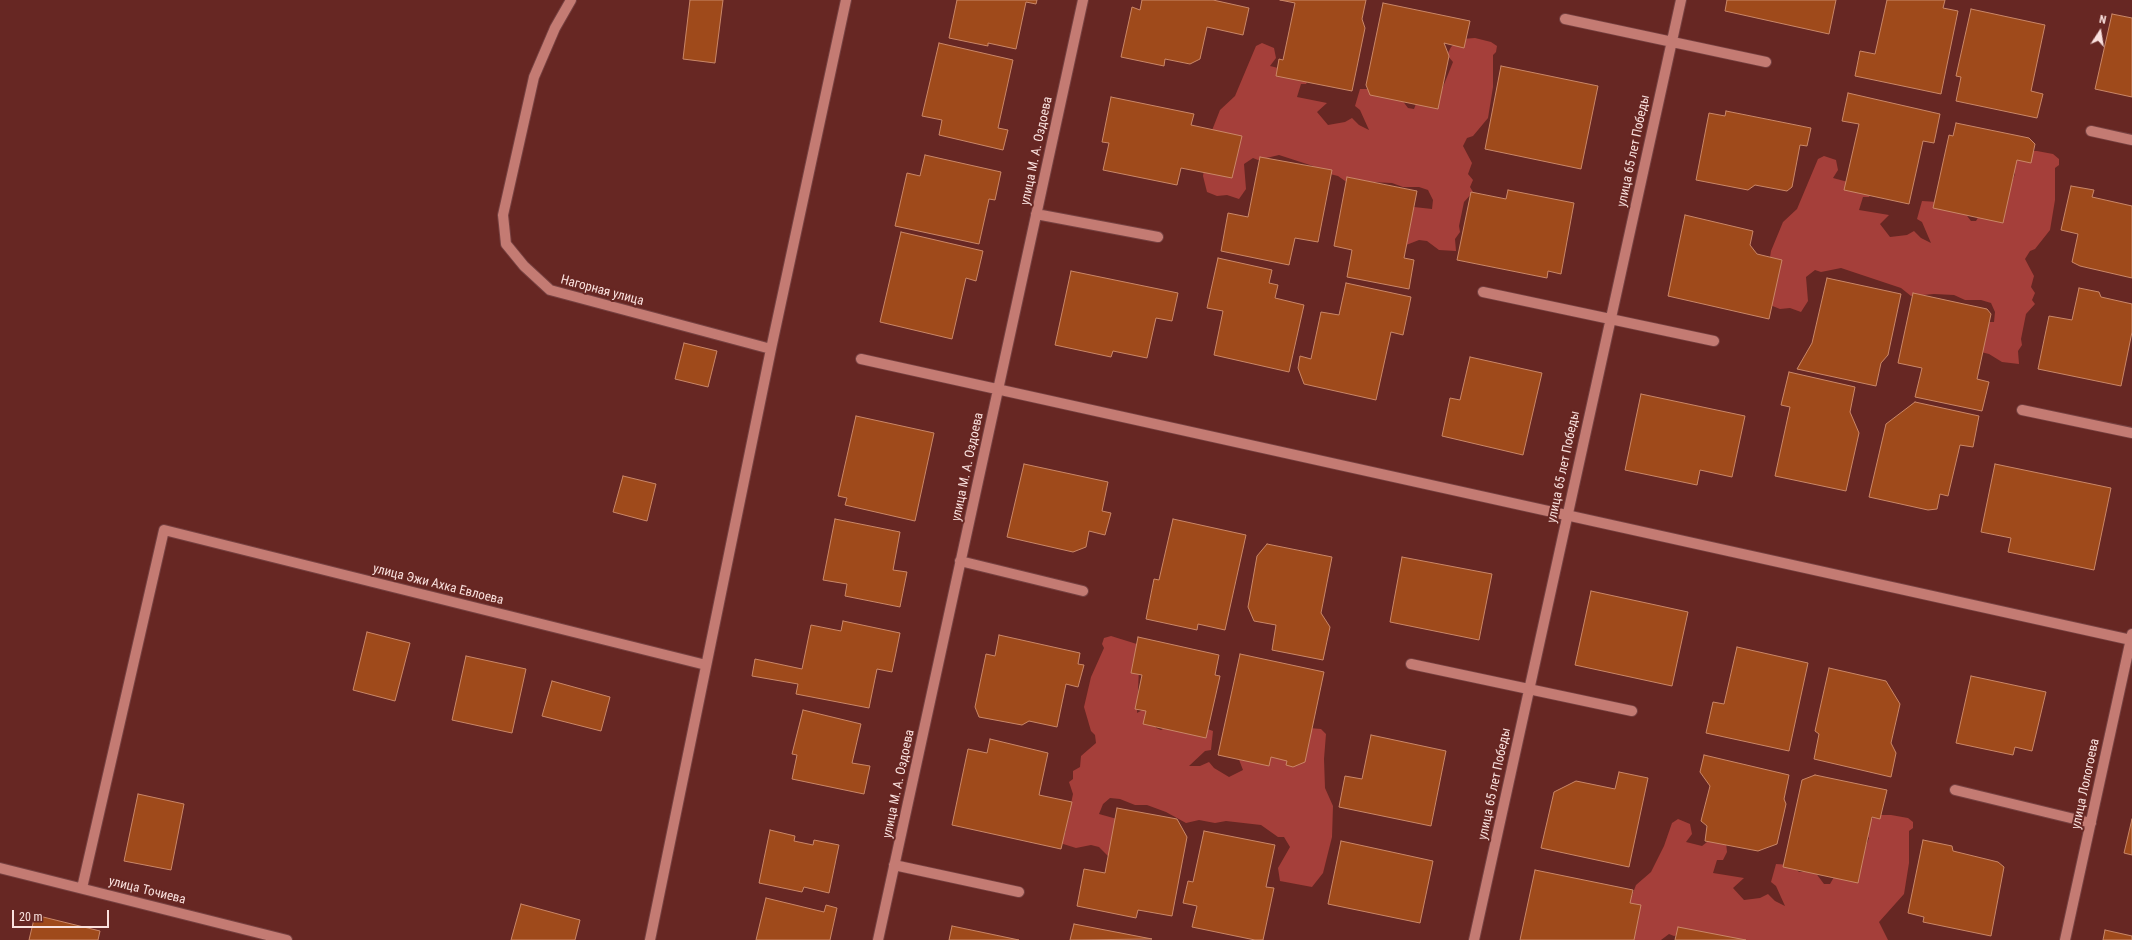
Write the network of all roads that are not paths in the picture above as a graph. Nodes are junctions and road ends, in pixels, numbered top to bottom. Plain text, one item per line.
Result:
1 (571, 0) edge
2 (846, 0) edge
3 (1083, 0) edge
4 (1681, 0) edge
5 (1565, 20) dead end
6 (1671, 42) junction
7 (1766, 62) dead end
8 (2091, 131) dead end
9 (2132, 140) edge
10 (1036, 214) junction
11 (1158, 237) dead end
12 (1483, 292) dead end
13 (1610, 319) junction
14 (1714, 341) dead end
15 (770, 349) junction
16 (861, 358) dead end
17 (998, 389) junction
18 (2022, 410) dead end
19 (2132, 433) edge
20 (1567, 515) junction
21 (960, 561) junction
22 (1083, 591) dead end
23 (2131, 637) edge
24 (1411, 664) dead end
25 (706, 665) junction
26 (1529, 689) junction
27 (1632, 711) dead end
28 (1955, 790) dead end
29 (2091, 823) junction
30 (894, 865) junction
31 (0, 868) edge
32 (82, 888) junction
33 (1019, 892) dead end
34 (262, 937) edge
35 (287, 940) edge
36 (650, 940) edge
37 (878, 940) edge
38 (1474, 940) edge
39 (2065, 940) edge

1 - 15 street, Нагорная улица
2 - 15 street
3 - 10 street, улица М. А. Оздоева
4 - 6 street, улица 65 лет Победы
5 - 6 street
6 - 7 street
6 - 13 street, улица 65 лет Победы
8 - 9 street
10 - 11 street
10 - 17 street, улица М. А. Оздоева
12 - 13 street
13 - 14 street
13 - 20 street, улица 65 лет Победы
15 - 25 street
16 - 17 street
17 - 20 street
17 - 21 street, улица М. А. Оздоева
18 - 19 street
20 - 23 street
20 - 26 street, улица 65 лет Победы
21 - 22 street
21 - 30 street, улица М. А. Оздоева
23 - 29 street, улица Лологоева
24 - 26 street
25 - 32 street, улица Эжи Ахка Евлоева
25 - 36 street
26 - 27 street
26 - 38 street, улица 65 лет Победы
28 - 29 street
29 - 39 street, улица Лологоева
30 - 33 street
30 - 37 street, улица М. А. Оздоева
31 - 32 street, улица Точиева
32 - 34 street, улица Точиева
34 - 35 street, улица Точиева

